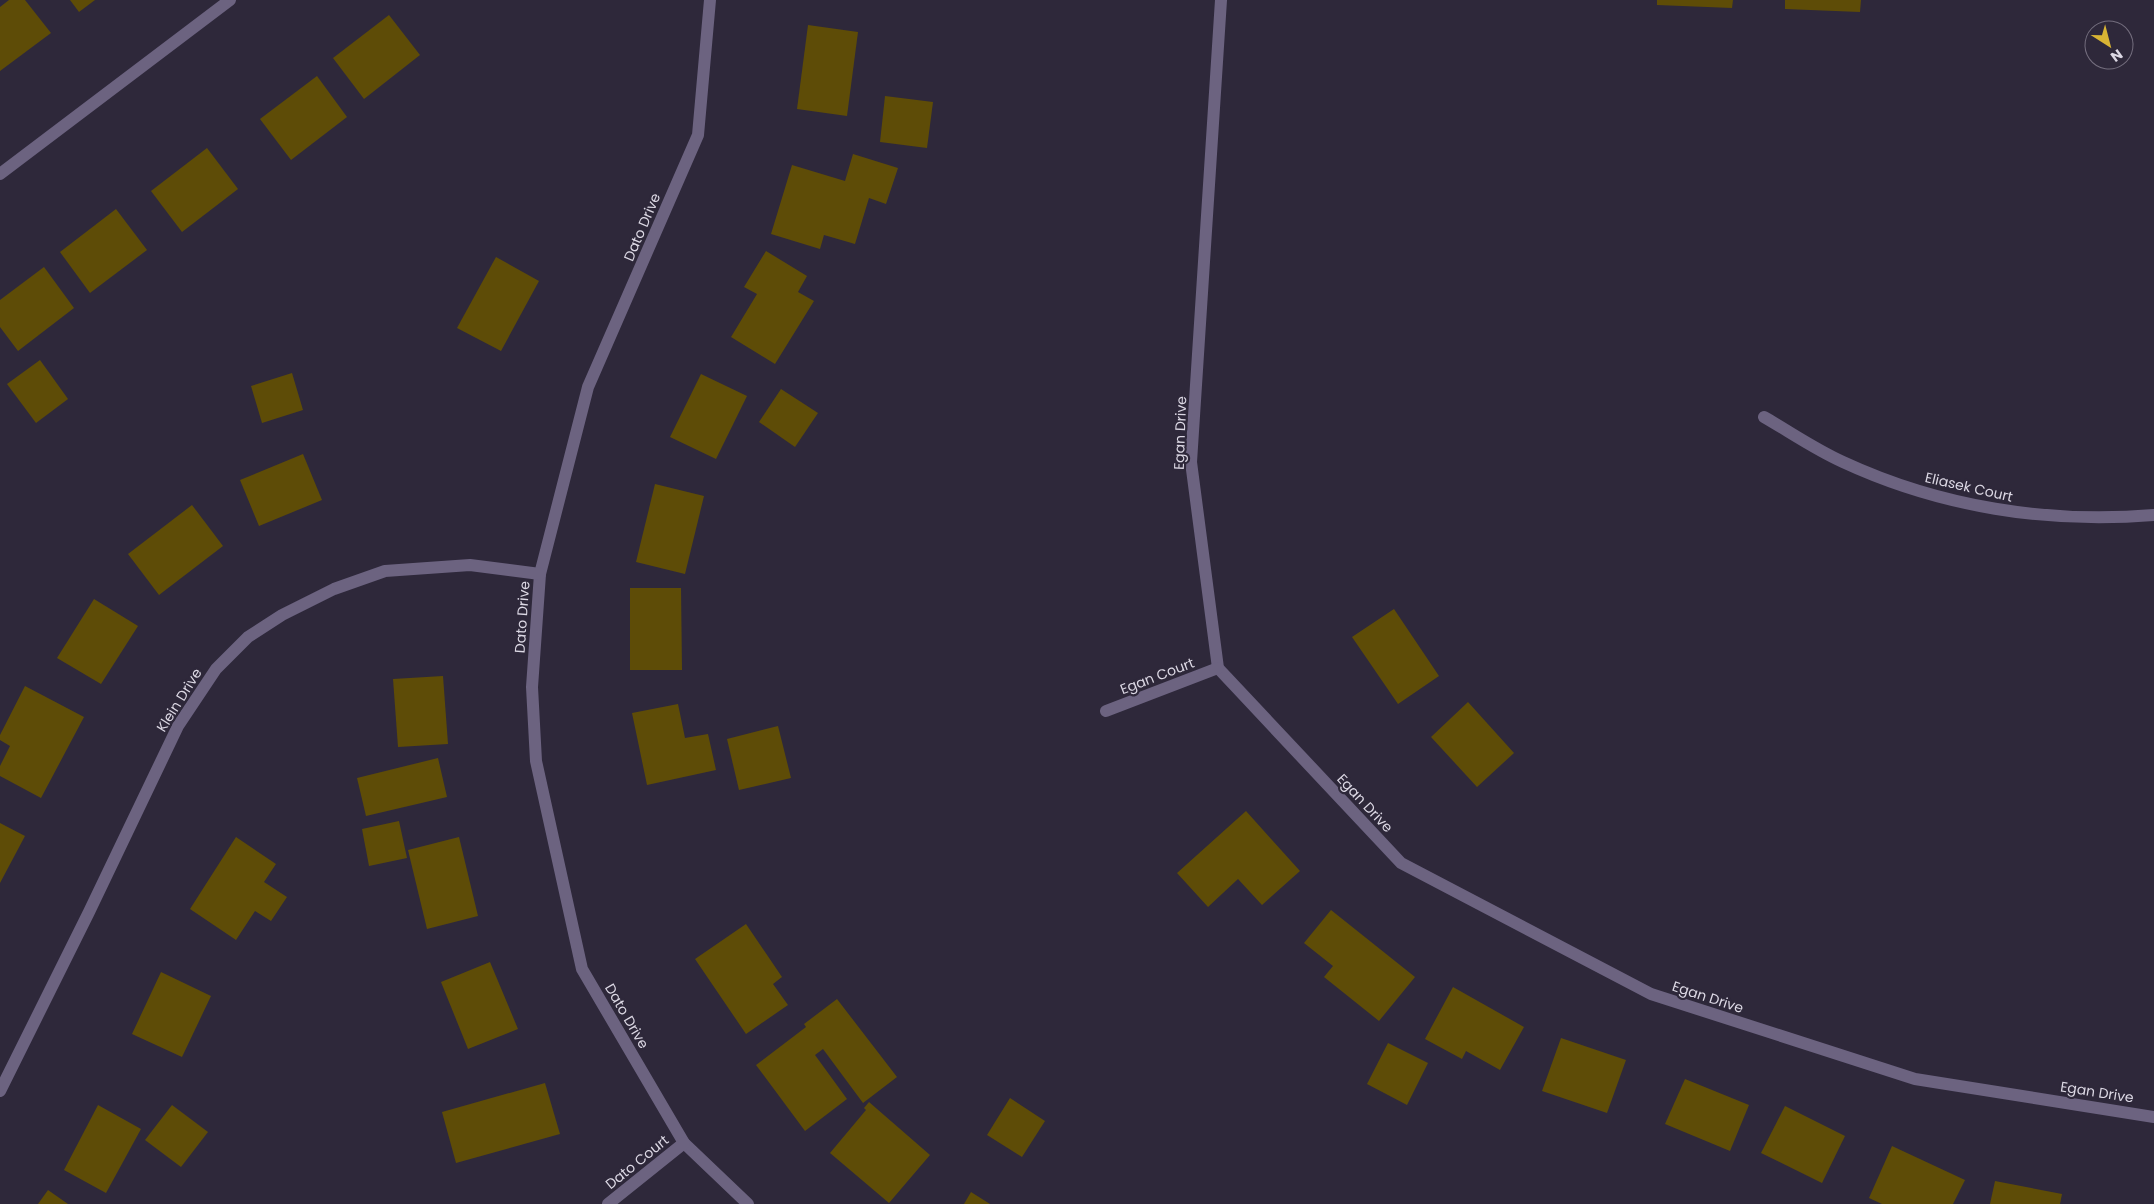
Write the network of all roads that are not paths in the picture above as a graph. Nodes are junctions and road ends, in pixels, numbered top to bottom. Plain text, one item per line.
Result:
1 (230, 0) edge
2 (710, 0) edge
3 (1221, 0) edge
4 (0, 174) edge
5 (1764, 417) dead end
6 (2154, 515) edge
7 (540, 574) junction
8 (1218, 668) junction
9 (1106, 711) dead end
10 (0, 1091) edge
11 (2154, 1117) edge
12 (684, 1143) junction
13 (608, 1204) edge
14 (748, 1204) edge

1 - 4 street
2 - 7 street, Dato Drive
3 - 8 street, Egan Drive
5 - 6 street, Eliasek Court
7 - 10 street, Klein Drive
7 - 12 street, Dato Drive
8 - 9 street, Egan Court
8 - 11 street, Egan Drive
12 - 13 street, Dato Court
12 - 14 street, Dato Drive

